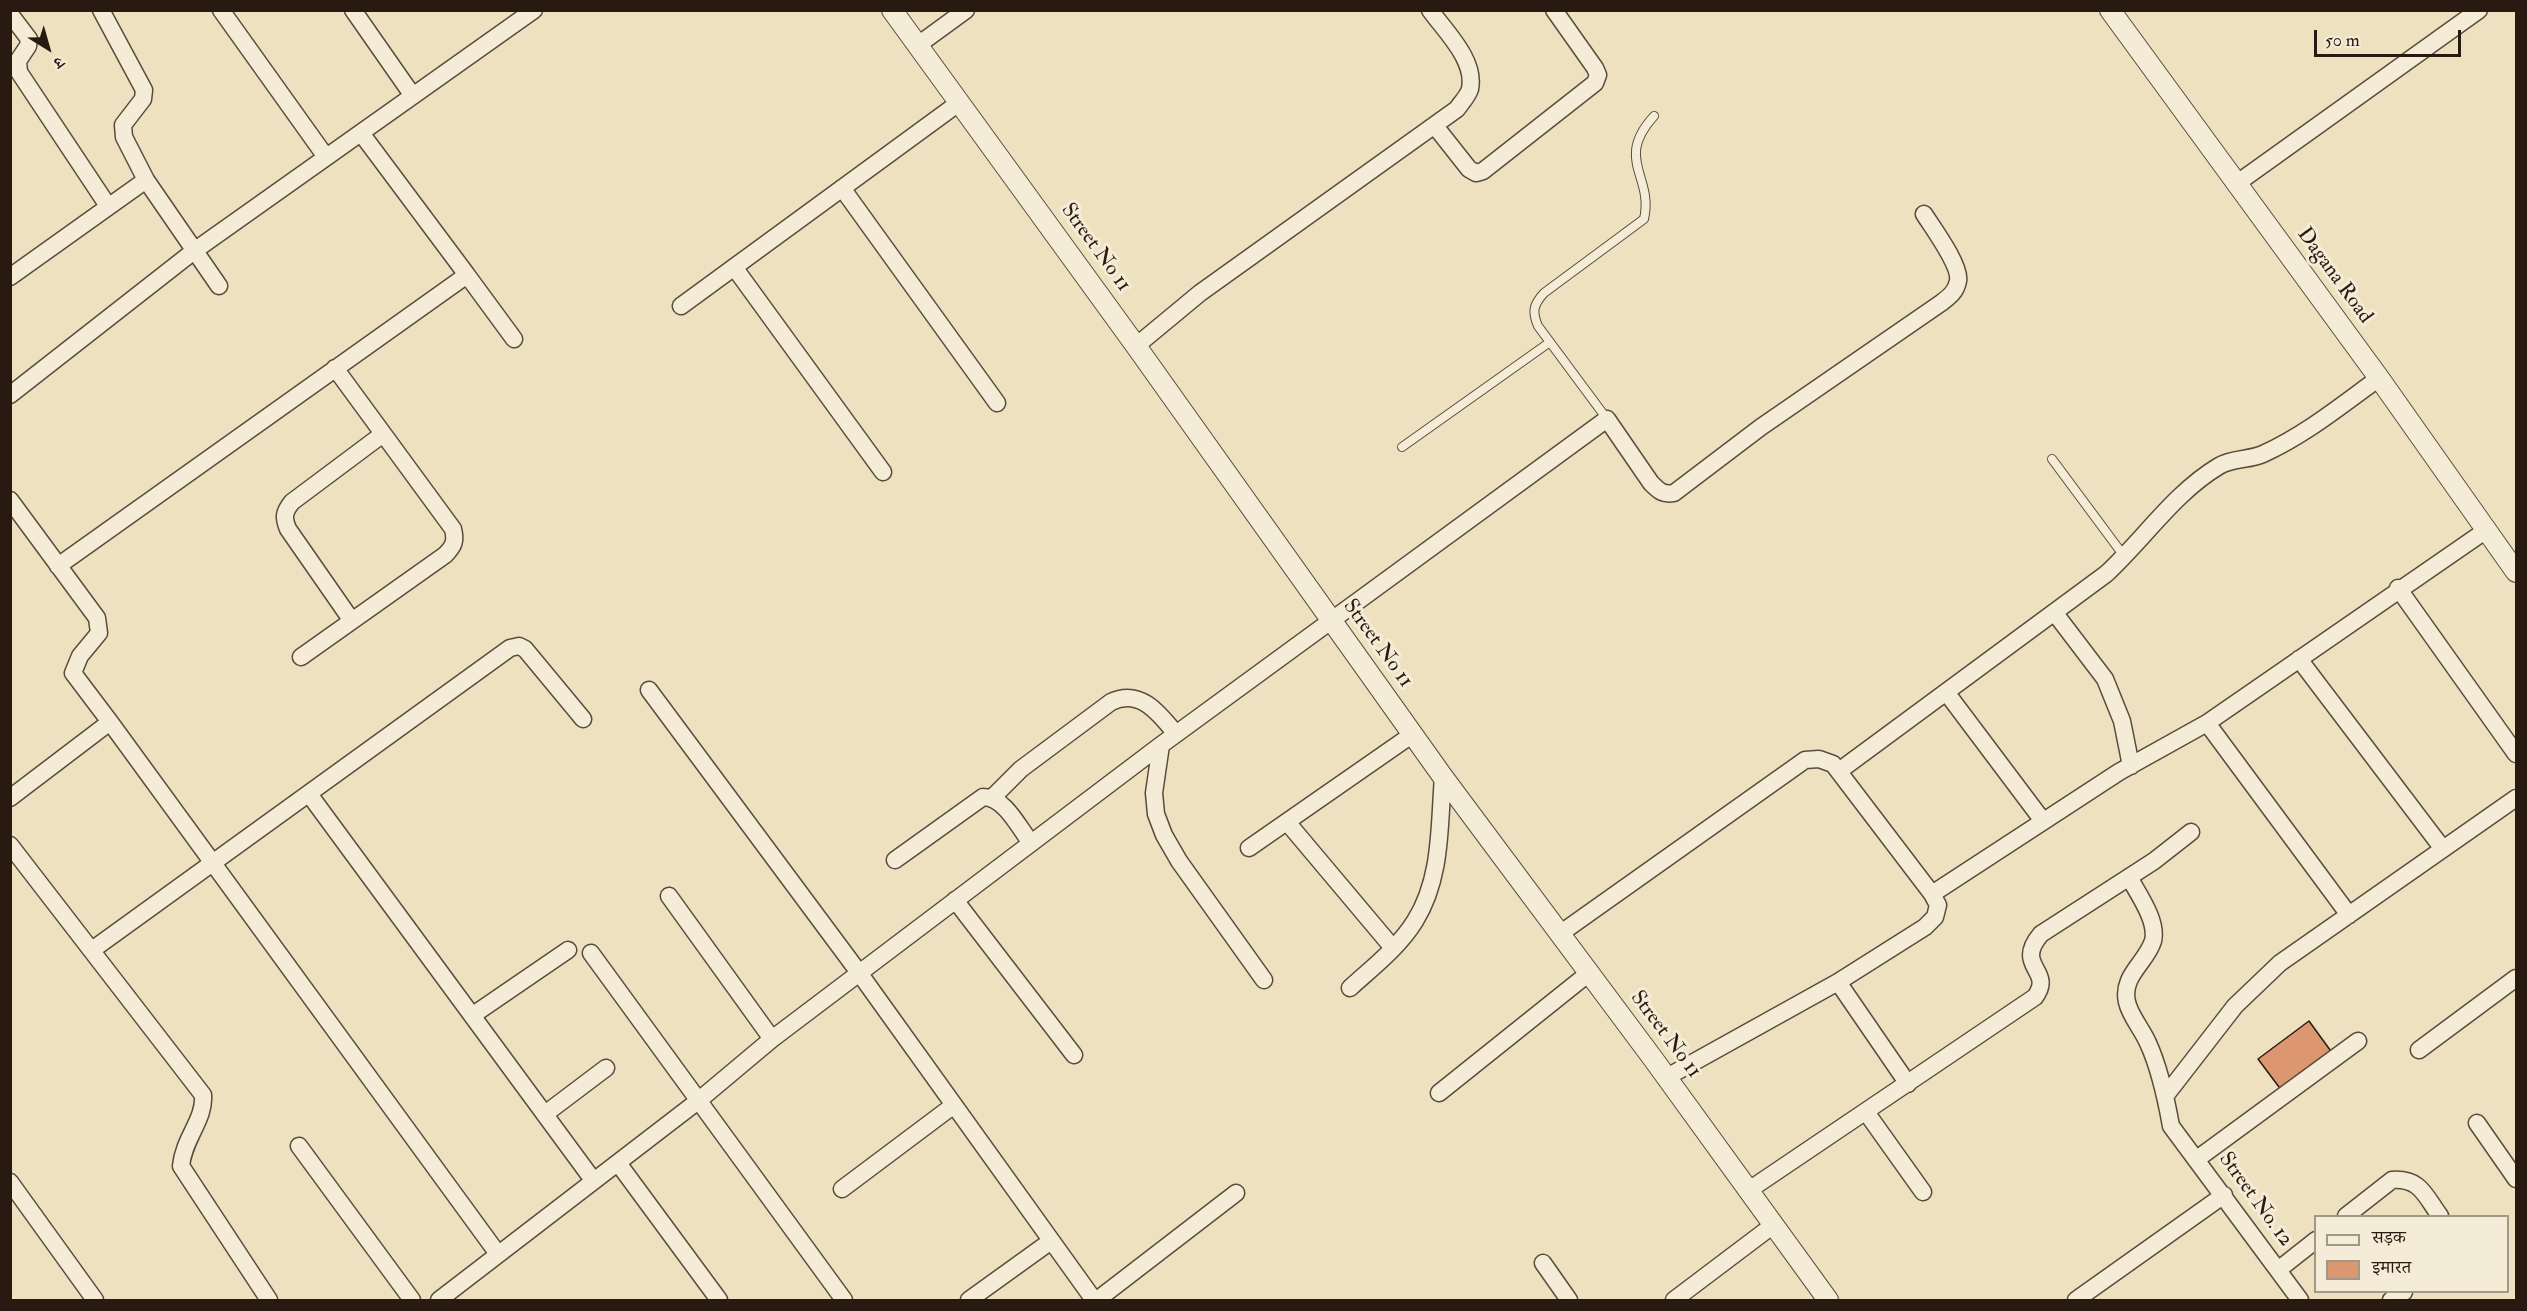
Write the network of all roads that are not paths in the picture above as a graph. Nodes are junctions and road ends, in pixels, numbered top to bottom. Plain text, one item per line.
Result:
1 (101, 10) edge
2 (220, 10) edge
3 (352, 10) edge
4 (534, 10) edge
5 (892, 10) edge
6 (966, 10) edge
7 (1430, 10) edge
8 (1554, 10) edge
9 (2110, 10) edge
10 (2479, 10) edge
11 (10, 14) edge
12 (918, 45) junction
13 (413, 96) junction
14 (960, 102) junction
15 (1654, 116) dead end
16 (1435, 126) junction
17 (362, 133) junction
18 (326, 157) junction
19 (146, 180) junction
20 (2236, 184) junction
21 (842, 188) junction
22 (108, 206) junction
23 (1924, 214) dead end
24 (194, 251) junction
25 (734, 267) junction
26 (467, 275) junction
27 (10, 277) edge
28 (219, 286) dead end
29 (681, 306) dead end
30 (514, 339) dead end
31 (1550, 342) junction
32 (1136, 346) junction
33 (335, 368) junction
34 (2379, 378) junction
35 (10, 394) edge
36 (997, 403) dead end
37 (1607, 419) junction
38 (383, 434) junction
39 (1402, 447) dead end
40 (2052, 459) dead end
41 (883, 472) dead end
42 (10, 500) edge
43 (2485, 531) junction
44 (2125, 557) junction
45 (58, 566) junction
46 (2517, 572) edge
47 (2398, 588) junction
48 (2054, 612) junction
49 (1330, 620) junction
50 (352, 621) junction
51 (301, 657) dead end
52 (2299, 659) junction
53 (649, 690) dead end
54 (1946, 693) junction
55 (583, 719) dead end
56 (110, 722) junction
57 (2207, 723) junction
58 (1176, 734) junction
59 (1413, 734) junction
60 (1161, 745) junction
61 (2517, 754) edge
62 (2131, 766) junction
63 (1839, 771) junction
64 (1443, 777) junction
65 (309, 794) junction
66 (993, 797) junction
67 (10, 798) edge
68 (2517, 798) edge
69 (2043, 821) junction
70 (1287, 822) junction
71 (2191, 832) dead end
72 (1031, 843) junction
73 (10, 845) edge
74 (1249, 848) dead end
75 (2443, 849) junction
76 (894, 860) dead end
77 (211, 862) junction
78 (2129, 877) junction
79 (1932, 894) junction
80 (669, 896) dead end
81 (955, 900) junction
82 (2349, 915) junction
83 (1561, 933) junction
84 (1393, 948) junction
85 (92, 950) junction
86 (568, 950) dead end
87 (591, 953) dead end
88 (1589, 973) junction
89 (860, 974) junction
90 (2517, 978) edge
91 (1264, 980) dead end
92 (1838, 982) junction
93 (1350, 988) dead end
94 (473, 1016) junction
95 (772, 1040) junction
96 (2358, 1041) dead end
97 (2419, 1050) dead end
98 (1074, 1055) dead end
99 (606, 1068) dead end
100 (1667, 1077) junction
101 (1908, 1084) junction
102 (1439, 1093) dead end
103 (2166, 1095) junction
104 (698, 1101) junction
105 (954, 1105) junction
106 (1866, 1112) junction
107 (545, 1114) junction
108 (2477, 1123) dead end
109 (299, 1146) dead end
110 (2197, 1159) junction
111 (618, 1163) junction
112 (2517, 1179) edge
113 (593, 1180) junction
114 (10, 1182) edge
115 (842, 1189) dead end
116 (1749, 1190) junction
117 (1923, 1192) dead end
118 (1236, 1193) dead end
119 (2224, 1195) junction
120 (2347, 1215) edge
121 (2439, 1215) edge
122 (1772, 1226) junction
123 (1051, 1241) junction
124 (2314, 1242) edge
125 (498, 1254) junction
126 (1543, 1263) dead end
127 (2278, 1270) junction
128 (95, 1300) edge
129 (269, 1300) edge
130 (412, 1300) edge
131 (439, 1300) edge
132 (719, 1300) edge
133 (844, 1300) edge
134 (969, 1300) edge
135 (1096, 1300) edge
136 (1569, 1300) edge
137 (1674, 1300) edge
138 (1828, 1300) edge
139 (2076, 1300) edge
140 (2300, 1300) edge

1 - 19 street
2 - 18 street
3 - 13 street
4 - 13 street
5 - 12 street, Street No 11
6 - 12 street
7 - 16 street
8 - 16 street
9 - 20 street, Dagana Road
10 - 20 street
11 - 22 street
12 - 14 street, Street No 11
13 - 17 street
14 - 21 street
14 - 32 street, Street No 11
15 - 31 lane
16 - 32 street
17 - 18 street
17 - 26 street
18 - 24 street
19 - 22 street
19 - 24 street
20 - 34 street, Dagana Road
21 - 25 street
21 - 36 street
22 - 27 street
23 - 37 street
24 - 28 street
24 - 35 street
25 - 29 street
25 - 41 street
26 - 30 street
26 - 33 street
31 - 37 lane
31 - 39 lane
32 - 49 street, Street No 11
33 - 38 street
33 - 45 street
34 - 43 street, Dagana Road
34 - 44 street
37 - 49 street
38 - 50 street
38 - 50 street
40 - 44 lane
42 - 45 street
43 - 46 street, Dagana Road
43 - 47 street
44 - 48 street
45 - 56 street
47 - 52 street
47 - 61 street
48 - 54 street
48 - 62 street
49 - 58 street
49 - 59 street, Street No 11
50 - 51 street
52 - 57 street
52 - 75 street
53 - 89 street
54 - 63 street
54 - 69 street
55 - 65 street
56 - 67 street
56 - 77 street
57 - 62 street
57 - 82 street
58 - 60 street
58 - 66 street
59 - 64 street, Street No 11
59 - 70 street
60 - 72 street
60 - 91 street
62 - 69 street
63 - 79 street
63 - 83 street
64 - 83 street, Street No 11
64 - 84 street
65 - 77 street
65 - 94 street
66 - 72 street
66 - 76 street
68 - 75 street
69 - 79 street
70 - 74 street
70 - 84 street
71 - 78 street
72 - 81 street
73 - 85 street
75 - 82 street
77 - 85 street
77 - 125 street
78 - 101 street
78 - 103 street
79 - 92 street
80 - 95 street
81 - 89 street
81 - 98 street
82 - 103 street
83 - 88 street, Street No 11
84 - 93 street
85 - 129 street
86 - 94 street
87 - 104 street
88 - 100 street, Street No 11
88 - 102 street
89 - 95 street
89 - 105 street
90 - 97 street
92 - 100 street
92 - 101 street
94 - 107 street
95 - 104 street
96 - 110 street
99 - 107 street
100 - 116 street, Street No 11
101 - 106 street
103 - 110 street, Street No. 12
104 - 111 street
104 - 133 street
105 - 115 street
105 - 123 street
106 - 116 street
106 - 117 street
107 - 113 street
108 - 112 street
109 - 130 street
110 - 119 street, Street No. 12
111 - 113 street
111 - 132 street
113 - 125 street
114 - 128 street
116 - 122 street, Street No 11
118 - 135 street
119 - 127 street, Street No. 12
119 - 139 street
120 - 121 street
122 - 137 street
122 - 138 street, Street No 11
123 - 134 street
123 - 135 street
124 - 127 street
125 - 131 street
126 - 136 street
127 - 140 street, Street No. 12

